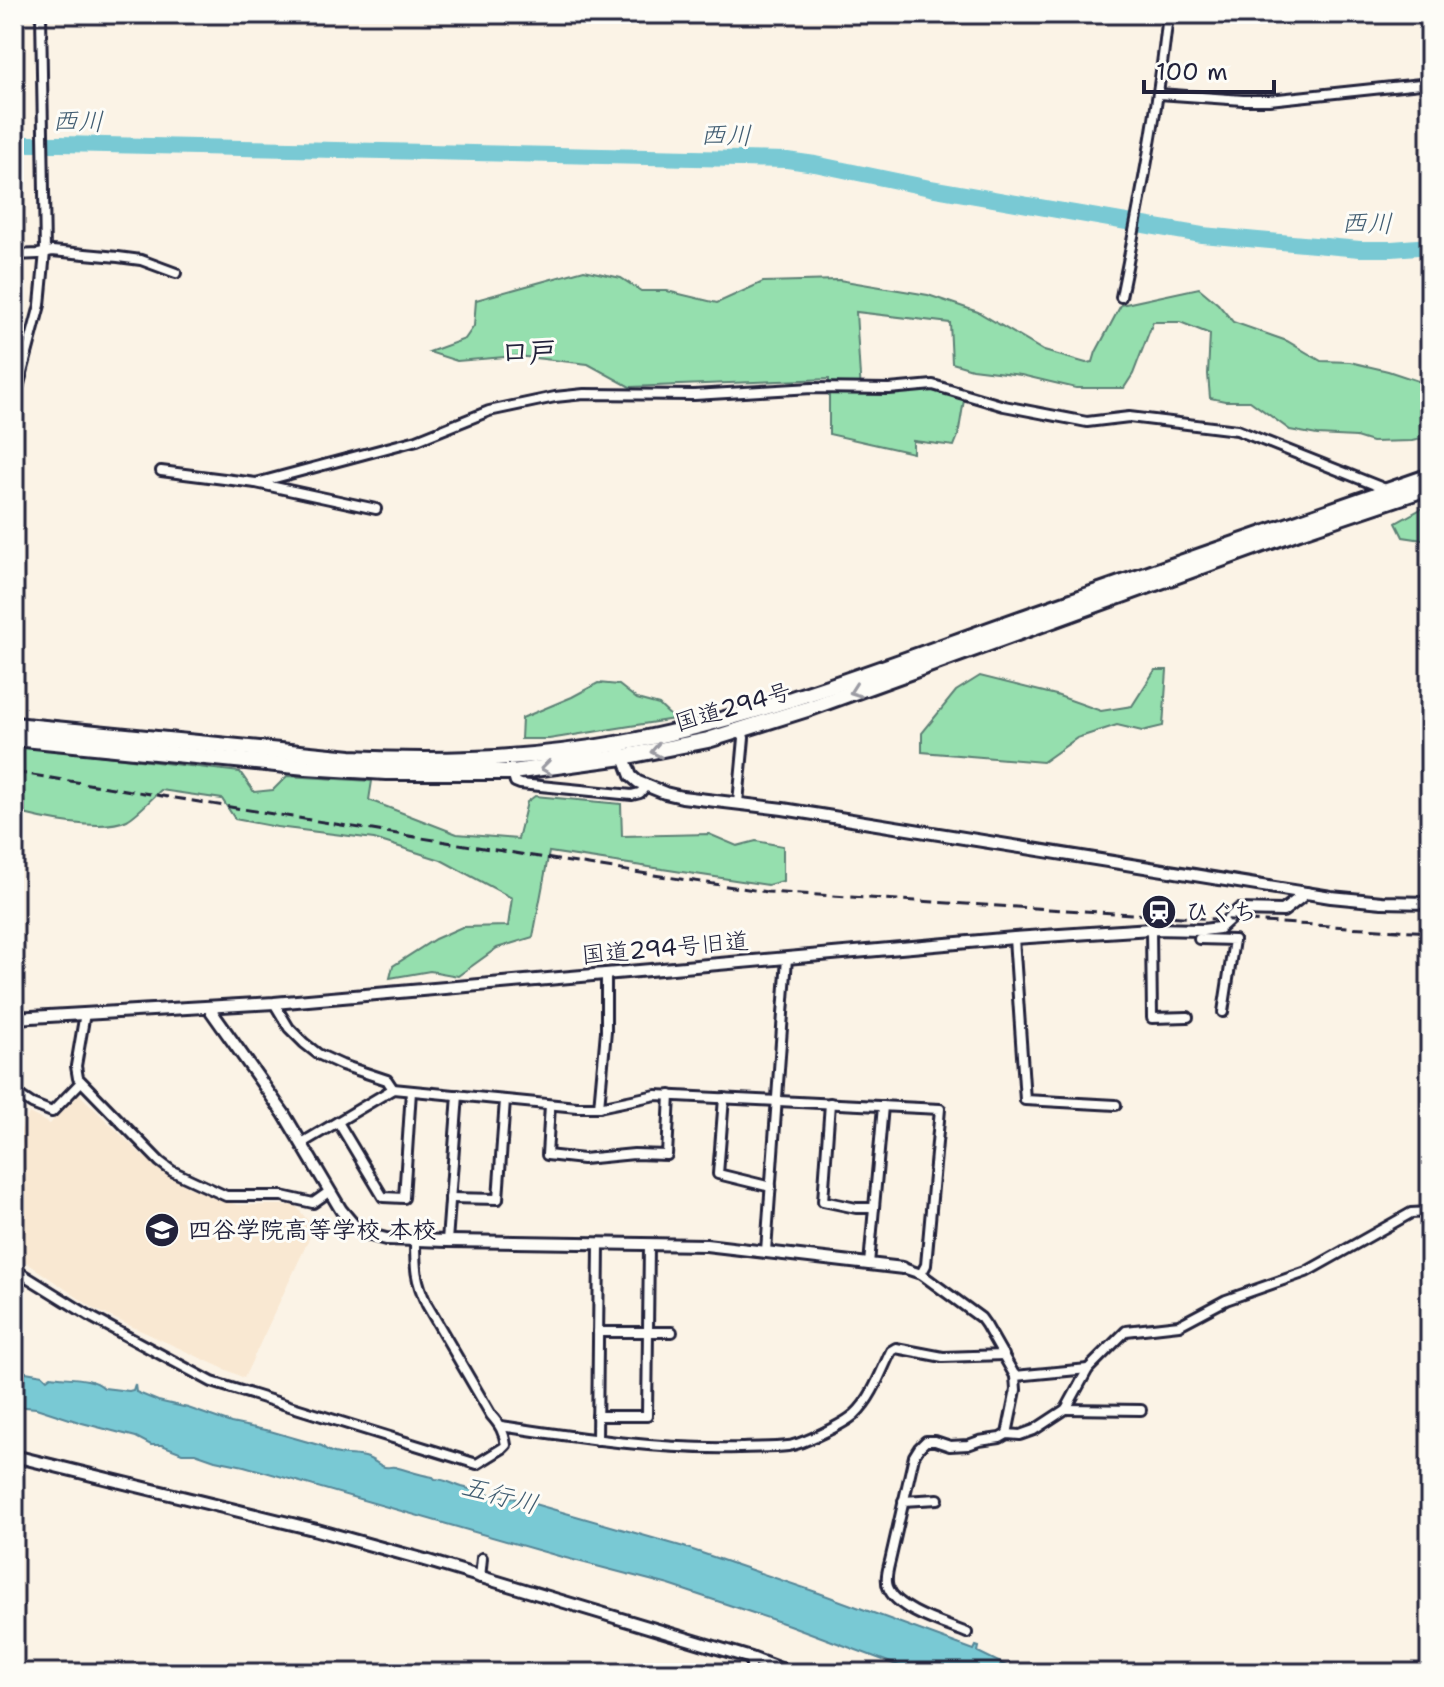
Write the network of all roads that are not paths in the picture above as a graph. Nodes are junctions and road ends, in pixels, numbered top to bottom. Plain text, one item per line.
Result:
1 (41, 14) edge
2 (1168, 14) edge
3 (1430, 83) edge
4 (1159, 94) junction
5 (45, 252) junction
6 (14, 255) edge
7 (176, 273) dead end
8 (1121, 297) dead end
9 (14, 403) edge
10 (161, 471) dead end
11 (1430, 476) edge
12 (256, 483) junction
13 (1430, 487) edge
14 (1389, 491) junction
15 (376, 509) dead end
16 (14, 725) edge
17 (742, 730) junction
18 (14, 738) edge
19 (622, 750) junction
20 (512, 772) junction
21 (646, 786) junction
22 (738, 803) junction
23 (1306, 893) junction
24 (1430, 903) edge
25 (1222, 925) junction
26 (1151, 929) junction
27 (1014, 938) junction
28 (1199, 939) dead end
29 (1222, 939) junction
30 (787, 958) junction
31 (606, 973) junction
32 (274, 1003) junction
33 (209, 1008) junction
34 (1223, 1012) dead end
35 (85, 1013) junction
36 (1188, 1017) dead end
37 (14, 1018) edge
38 (81, 1082) junction
39 (393, 1089) junction
40 (411, 1091) junction
41 (14, 1092) edge
42 (458, 1095) junction
43 (670, 1095) junction
44 (724, 1098) junction
45 (505, 1100) junction
46 (778, 1101) junction
47 (830, 1103) junction
48 (550, 1105) junction
49 (1116, 1105) dead end
50 (883, 1106) junction
51 (599, 1107) junction
52 (338, 1122) junction
53 (302, 1143) junction
54 (771, 1187) junction
55 (330, 1191) junction
56 (450, 1198) junction
57 (874, 1208) junction
58 (1430, 1212) edge
59 (415, 1240) junction
60 (447, 1241) junction
61 (599, 1244) junction
62 (649, 1245) junction
63 (766, 1251) junction
64 (869, 1264) junction
65 (903, 1268) joint
66 (14, 1269) edge
67 (921, 1274) junction
68 (598, 1332) junction
69 (648, 1332) junction
70 (672, 1332) dead end
71 (1004, 1355) junction
72 (1088, 1369) junction
73 (1015, 1376) junction
74 (1066, 1409) junction
75 (1141, 1410) dead end
76 (597, 1416) junction
77 (501, 1426) junction
78 (1007, 1434) junction
79 (597, 1440) junction
80 (14, 1456) edge
81 (938, 1499) dead end
82 (903, 1501) junction
83 (482, 1558) dead end
84 (480, 1578) junction
85 (967, 1633) dead end
86 (751, 1658) junction
87 (751, 1673) edge
88 (791, 1673) edge

1 - 5 street
2 - 4 street
3 - 4 street
4 - 8 street
5 - 6 street
5 - 7 street
5 - 9 street
10 - 12 street
11 - 14 highway, 国道294号
12 - 14 street
12 - 15 street
13 -> 17 highway, 国道294号
14 - 19 highway, 国道294号
16 - 19 highway, 国道294号
17 -> 19 highway, 国道294号
17 - 22 street
18 - 20 highway, 国道294号
19 -> 20 highway, 国道294号
19 - 21 street
20 - 21 street
21 - 22 street
22 - 23 street
23 - 24 street
23 - 25 street, 国道294号旧道
25 - 26 street, 国道294号旧道
25 - 29 street
26 - 27 street, 国道294号旧道
26 - 36 street
27 - 30 street, 国道294号旧道
27 - 49 street
28 - 29 street
29 - 34 street
30 - 31 street, 国道294号旧道
30 - 46 street
31 - 32 street, 国道294号旧道
31 - 51 street
32 - 33 street, 国道294号旧道
32 - 39 street
33 - 35 street, 国道294号旧道
33 - 53 street
35 - 37 street, 国道294号旧道
35 - 38 street
38 - 41 street
38 - 55 street
39 - 40 street
39 - 52 street
40 - 42 street
40 - 52 street
42 - 45 street
42 - 56 street
43 - 44 street
43 - 48 street
43 - 51 street
44 - 46 street
44 - 54 street
45 - 48 street
45 - 56 street
46 - 47 street
46 - 54 street
47 - 50 street
47 - 57 street
48 - 51 street
50 - 57 street
50 - 67 street
52 - 53 street
53 - 55 street
54 - 63 street
55 - 59 street
56 - 60 street
57 - 64 street
58 - 72 street
59 - 60 street
59 - 77 street
60 - 61 street
61 - 62 street
61 - 68 street
62 - 63 street
62 - 69 street
63 - 64 street
64 - 65 street
65 - 67 street
66 - 77 street
67 - 71 street
68 - 69 street
68 - 76 street
69 - 70 street
69 - 76 street
71 - 73 street
71 - 79 street
72 - 73 street
72 - 74 street
73 - 78 street
74 - 75 street
74 - 78 street
76 - 79 street
77 - 79 street
78 - 82 street
80 - 84 street
81 - 82 street
82 - 85 street
83 - 84 street
84 - 86 street
86 - 87 street
86 - 88 street

